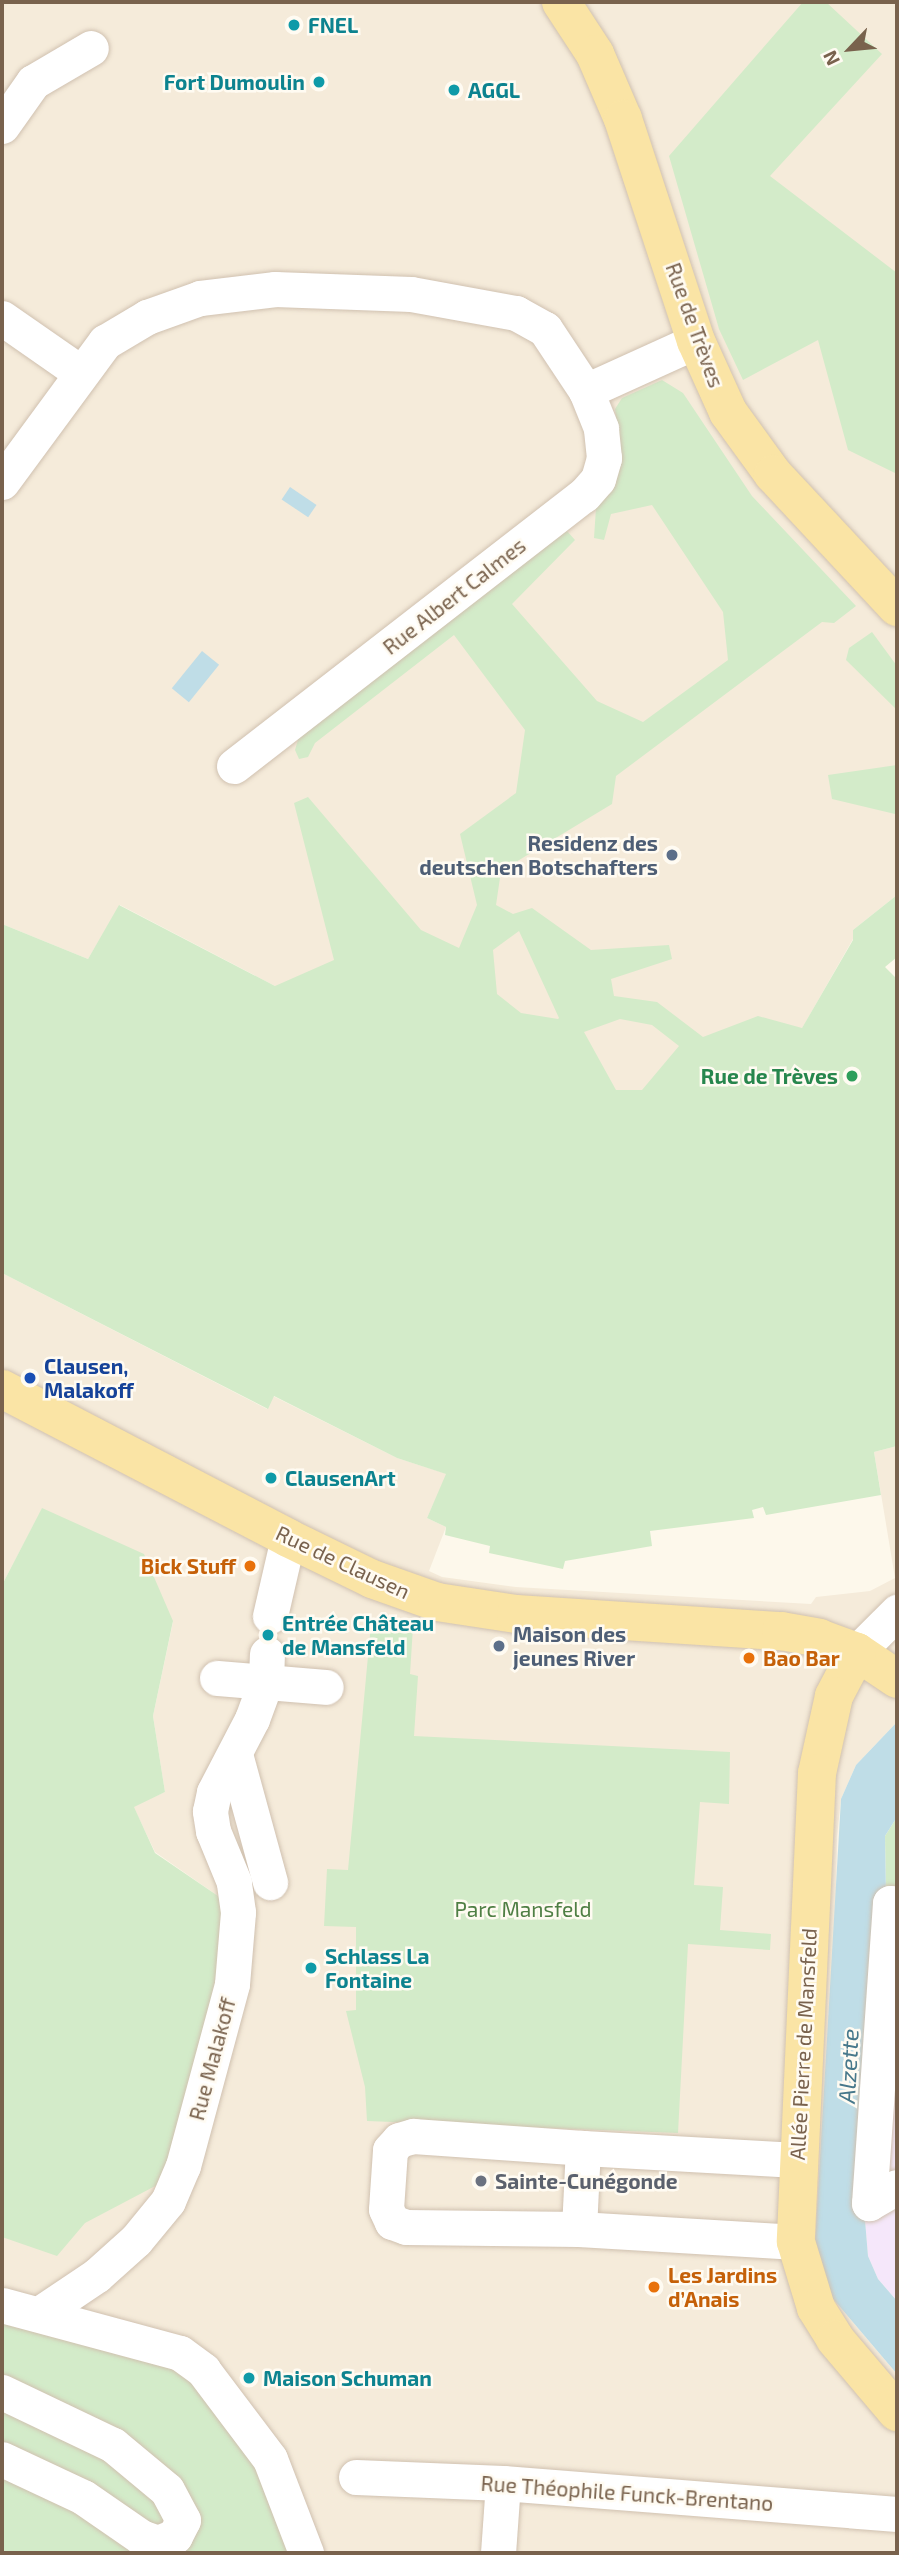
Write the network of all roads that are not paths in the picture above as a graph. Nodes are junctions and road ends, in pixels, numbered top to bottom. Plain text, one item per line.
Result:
1 (561, 2) edge
2 (91, 48) dead end
3 (2, 126) edge
4 (2, 318) edge
5 (696, 341) junction
6 (81, 373) junction
7 (586, 391) junction
8 (2, 482) edge
9 (897, 607) edge
10 (234, 766) dead end
11 (12, 1394) edge
12 (288, 1538) junction
13 (897, 1612) edge
14 (270, 1616) dead end
15 (858, 1652) junction
16 (267, 1668) junction
17 (217, 1678) dead end
18 (897, 1679) edge
19 (326, 1687) dead end
20 (234, 1754) junction
21 (270, 1882) dead end
22 (897, 1904) edge
23 (583, 2148) junction
24 (797, 2160) junction
25 (897, 2187) edge
26 (579, 2229) junction
27 (796, 2242) junction
28 (2, 2305) edge
29 (42, 2312) junction
30 (2, 2392) edge
31 (897, 2412) edge
32 (2, 2459) edge
33 (356, 2477) dead end
34 (503, 2483) junction
35 (897, 2514) edge
36 (306, 2553) edge
37 (498, 2553) edge

1 - 5 main road, Rue de Trèves
2 - 3 street
4 - 6 street
5 - 7 street
5 - 9 main road, Rue de Trèves
6 - 7 street, Rue Albert Calmes
6 - 8 street, Rue Albert Calmes
7 - 10 street, Rue Albert Calmes
11 - 12 main road, Rue de Clausen
12 - 14 street
12 - 15 main road, Rue de Clausen
13 - 15 street
15 - 18 main road, Rue de Clausen
15 - 24 main road, Allée Pierre de Mansfeld
16 - 17 street
16 - 19 street
16 - 20 street, Rue Malakoff
20 - 21 street
20 - 29 street, Rue Malakoff
22 - 25 street
23 - 24 street
23 - 26 street
23 - 26 street
24 - 27 main road, Allée Pierre de Mansfeld
26 - 27 street
27 - 31 main road, Allée Pierre de Mansfeld
28 - 29 street
29 - 36 street
30 - 32 street
33 - 34 street, Rue Théophile Funck-Brentano
34 - 35 street, Rue Théophile Funck-Brentano
34 - 37 street

